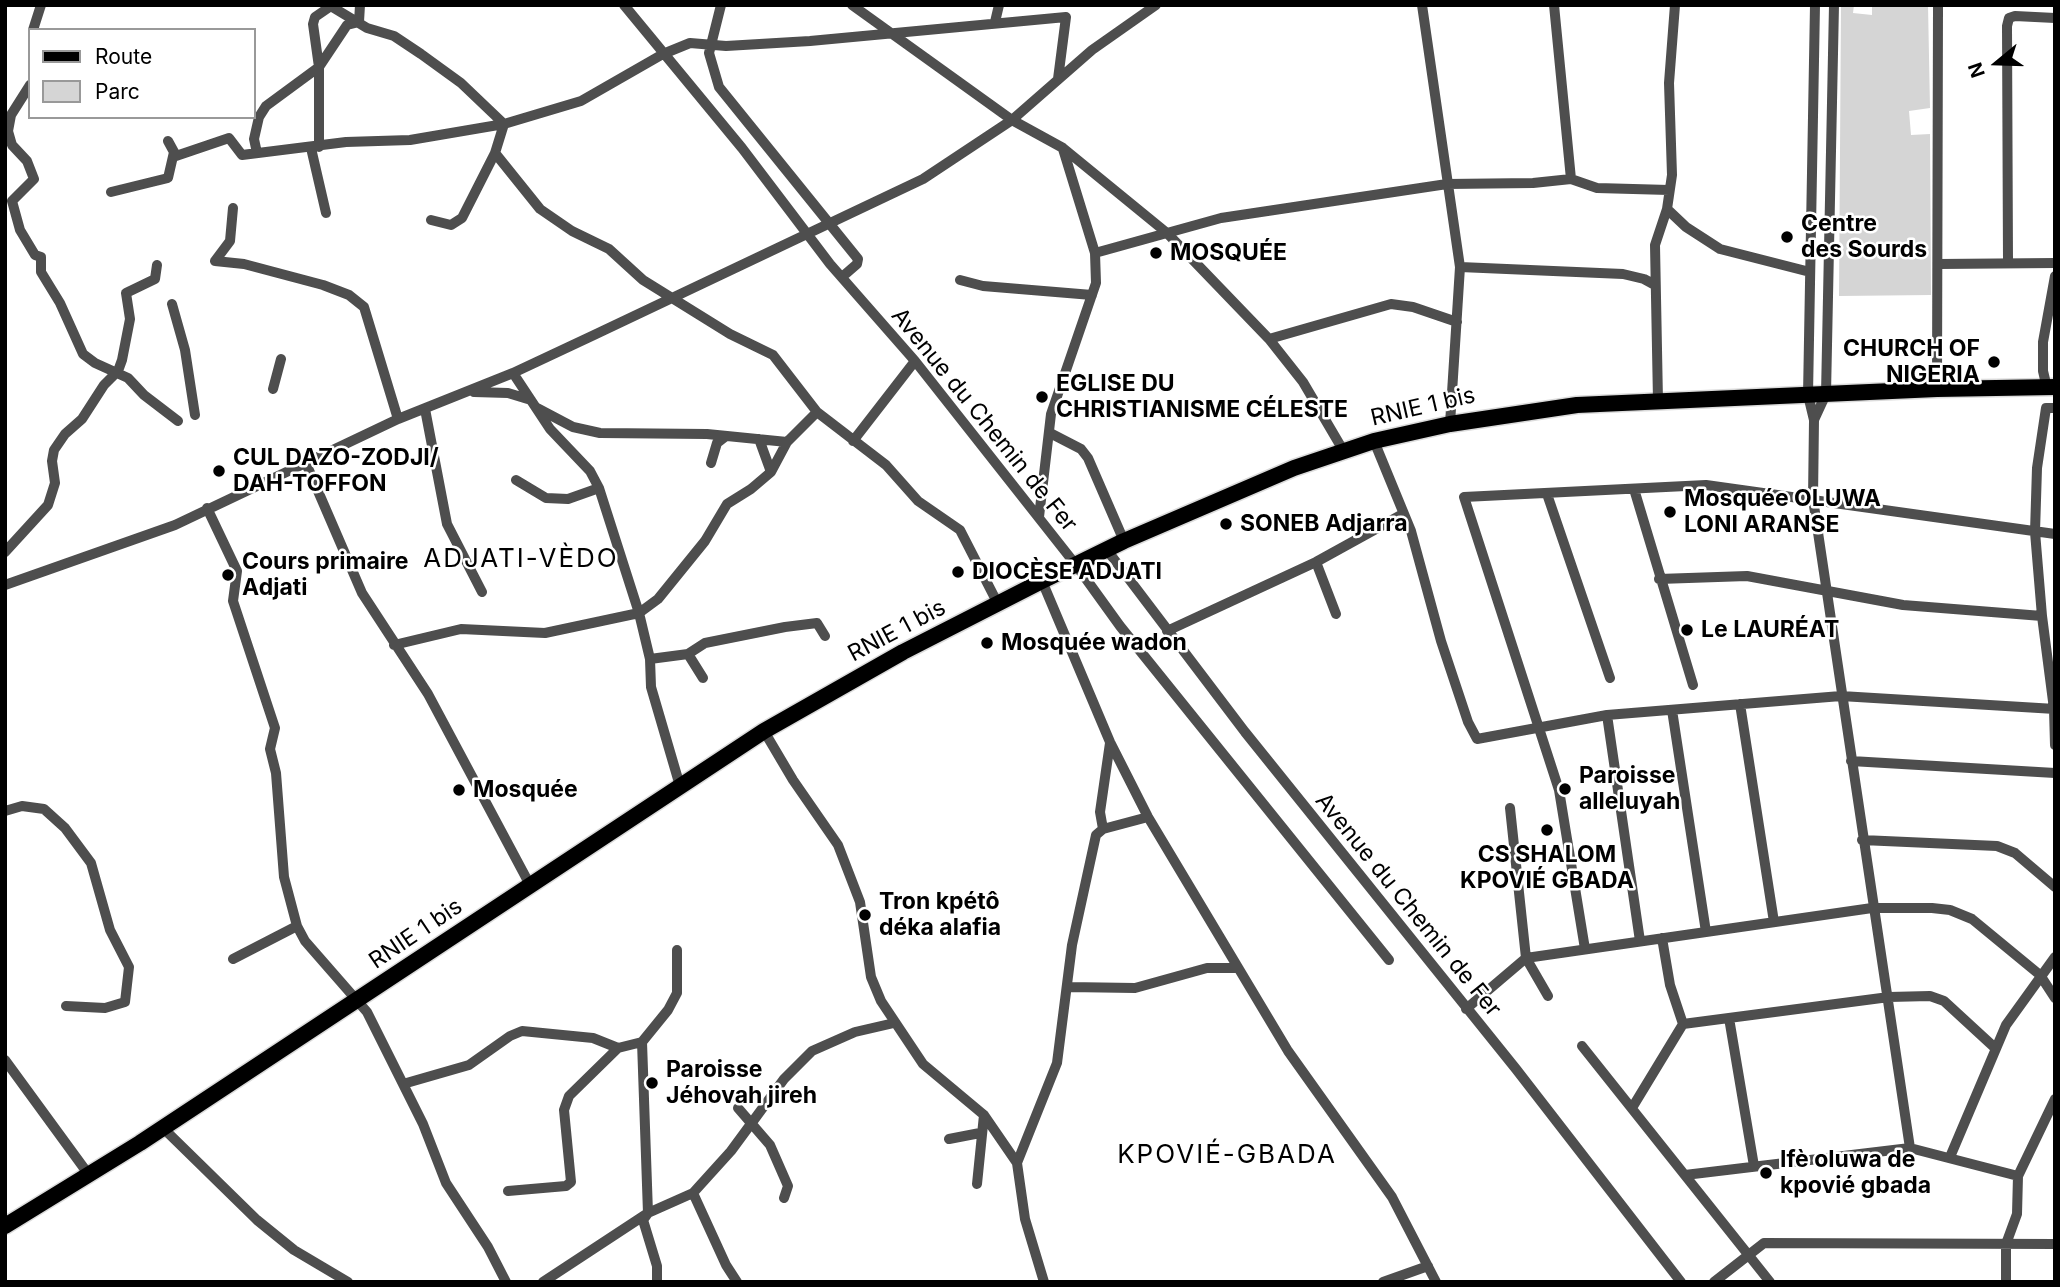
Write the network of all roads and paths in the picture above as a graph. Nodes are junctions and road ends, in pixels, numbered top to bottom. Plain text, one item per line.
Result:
1 (41, 5) edge
2 (360, 5) edge
3 (624, 5) edge
4 (721, 5) edge
5 (852, 5) edge
6 (999, 5) edge
7 (1156, 5) edge
8 (1422, 5) edge
9 (1554, 5) edge
10 (1675, 5) edge
11 (1938, 5) edge
12 (330, 6) edge
13 (1815, 7) edge
14 (1834, 7) edge
15 (2055, 18) edge
16 (359, 22) junction
17 (995, 22) junction
18 (34, 28) edge
19 (894, 34) junction
20 (710, 45) junction
21 (663, 54) junction
22 (318, 66) junction
23 (1058, 79) junction
24 (28, 88) edge
25 (1012, 120) junction
26 (504, 124) junction
27 (168, 141) dead end
28 (315, 147) junction
29 (1063, 148) junction
30 (257, 153) junction
31 (495, 153) junction
32 (173, 157) junction
33 (1571, 179) junction
34 (1447, 184) junction
35 (1669, 190) junction
36 (111, 192) dead end
37 (233, 208) dead end
38 (1667, 209) junction
39 (326, 213) dead end
40 (431, 220) dead end
41 (828, 226) junction
42 (808, 233) junction
43 (1167, 233) junction
44 (1095, 253) junction
45 (2008, 263) junction
46 (2055, 263) edge
47 (1939, 264) junction
48 (157, 265) dead end
49 (1460, 267) junction
50 (1810, 272) junction
51 (2055, 276) edge
52 (842, 277) junction
53 (960, 280) dead end
54 (1655, 285) junction
55 (1092, 295) junction
56 (673, 297) junction
57 (172, 304) dead end
58 (1457, 322) junction
59 (1269, 339) junction
60 (281, 359) dead end
61 (915, 362) junction
62 (118, 371) junction
63 (513, 373) junction
64 (2051, 388) edge
65 (273, 389) dead end
66 (1937, 389) junction
67 (461, 394) junction
68 (1808, 394) junction
69 (1826, 394) junction
70 (1658, 401) junction
71 (534, 404) junction
72 (2055, 408) edge
73 (425, 409) junction
74 (817, 412) junction
75 (195, 415) dead end
76 (398, 419) junction
77 (1814, 419) junction
78 (178, 421) dead end
79 (1450, 424) junction
80 (1050, 433) junction
81 (726, 436) junction
82 (759, 439) junction
83 (853, 441) junction
84 (1374, 441) junction
85 (787, 442) junction
86 (1343, 450) junction
87 (305, 461) junction
88 (711, 463) dead end
89 (771, 472) junction
90 (516, 480) dead end
91 (599, 488) junction
92 (1634, 489) junction
93 (1548, 494) junction
94 (1813, 499) junction
95 (207, 508) junction
96 (1403, 514) junction
97 (1039, 517) junction
98 (2035, 533) junction
99 (2055, 534) edge
100 (1124, 541) junction
101 (1107, 551) junction
102 (5, 552) edge
103 (1316, 562) junction
104 (1076, 565) junction
105 (1659, 579) junction
106 (1042, 581) junction
107 (5, 585) edge
108 (1826, 590) junction
109 (482, 592) dead end
110 (998, 604) junction
111 (639, 613) junction
112 (1336, 614) dead end
113 (2042, 616) junction
114 (1167, 631) junction
115 (825, 636) dead end
116 (394, 645) junction
117 (688, 654) junction
118 (650, 659) junction
119 (703, 678) dead end
120 (1610, 678) dead end
121 (1693, 685) dead end
122 (1841, 696) junction
123 (1740, 705) junction
124 (2054, 709) edge
125 (1672, 710) junction
126 (1607, 715) junction
127 (1541, 727) junction
128 (764, 731) junction
129 (1110, 741) junction
130 (2055, 745) edge
131 (1851, 761) junction
132 (2055, 773) edge
133 (680, 786) junction
134 (1510, 808) dead end
135 (5, 811) edge
136 (1148, 817) junction
137 (1103, 829) junction
138 (1862, 840) junction
139 (530, 886) junction
140 (2055, 887) edge
141 (1872, 908) junction
142 (1774, 922) junction
143 (297, 926) junction
144 (1706, 932) junction
145 (1662, 938) junction
146 (1640, 942) junction
147 (1585, 949) junction
148 (677, 950) dead end
149 (2055, 957) edge
150 (1526, 958) junction
151 (233, 959) dead end
152 (1388, 960) dead end
153 (1237, 968) junction
154 (2040, 975) junction
155 (1068, 987) junction
156 (1548, 996) dead end
157 (1889, 997) junction
158 (2055, 998) edge
159 (359, 1000) junction
160 (66, 1006) dead end
161 (1466, 1009) junction
162 (1729, 1018) junction
163 (894, 1023) junction
164 (1684, 1024) junction
165 (642, 1042) junction
166 (1582, 1046) dead end
167 (1994, 1047) junction
168 (618, 1048) junction
169 (5, 1060) edge
170 (403, 1084) junction
171 (2055, 1099) edge
172 (738, 1108) dead end
173 (1632, 1108) junction
174 (984, 1115) junction
175 (750, 1123) junction
176 (163, 1128) junction
177 (980, 1133) junction
178 (949, 1139) dead end
179 (1910, 1148) junction
180 (1950, 1157) junction
181 (1017, 1163) junction
182 (1754, 1166) junction
183 (89, 1175) junction
184 (1685, 1175) junction
185 (2018, 1176) junction
186 (977, 1184) dead end
187 (508, 1191) dead end
188 (693, 1193) junction
189 (784, 1198) dead end
190 (648, 1213) junction
191 (5, 1226) edge
192 (2006, 1244) junction
193 (2055, 1244) edge
194 (1748, 1254) junction
195 (1428, 1266) junction
196 (348, 1282) edge
197 (506, 1282) edge
198 (543, 1282) edge
199 (657, 1282) edge
200 (737, 1282) edge
201 (1044, 1282) edge
202 (1383, 1282) edge
203 (1436, 1282) edge
204 (1681, 1282) edge
205 (1714, 1282) edge
206 (1770, 1282) edge
207 (2006, 1282) edge

1 - 18 street
2 - 16 street
3 - 21 street, Avenue du Chemin de Fer
4 - 20 street
5 - 19 street
6 - 17 street
7 - 23 street
8 - 34 street
9 - 33 street
10 - 35 street
11 - 47 street
12 - 16 street
12 - 22 street
13 - 14 street
13 - 50 street
14 - 69 street
15 - 45 street
16 - 22 street
16 - 26 street
17 - 19 street
17 - 23 street
19 - 20 street
19 - 25 street
20 - 21 street
20 - 41 street
21 - 26 street
21 - 42 street, Avenue du Chemin de Fer
22 - 28 street
22 - 30 street
23 - 25 street
24 - 62 street
25 - 29 street
25 - 41 street
26 - 28 street
26 - 31 street
27 - 32 street
28 - 30 street
28 - 39 street
29 - 43 street
29 - 44 street
30 - 32 street
31 - 40 street
31 - 56 street
32 - 36 street
33 - 34 street
33 - 35 street
34 - 43 street
34 - 49 street
35 - 38 street
37 - 76 street
38 - 50 street
38 - 54 street
41 - 42 street
41 - 52 street
42 - 52 street, Avenue du Chemin de Fer
42 - 56 street
43 - 44 street
43 - 59 street
44 - 55 street
45 - 46 street
45 - 47 street
47 - 66 street
48 - 62 street
49 - 54 street
49 - 58 street
50 - 68 street
51 - 64 street
52 - 61 street, Avenue du Chemin de Fer
53 - 55 street
54 - 70 street
55 - 80 street
56 - 63 street
56 - 74 street
57 - 75 street
58 - 59 street
58 - 79 street
59 - 86 street
60 - 65 street
61 - 83 street
61 - 97 street, Avenue du Chemin de Fer
62 - 78 street
62 - 102 street
63 - 67 street
63 - 71 street
64 - 66 main road, RNIE 1 bis
66 - 69 main road, RNIE 1 bis
67 - 71 street
67 - 73 street
68 - 69 main road, RNIE 1 bis
68 - 70 main road, RNIE 1 bis
68 - 77 street
69 - 77 street
70 - 79 main road, RNIE 1 bis
71 - 81 street
71 - 91 street
72 - 98 street
73 - 76 street
73 - 109 street
74 - 83 street
74 - 85 street
76 - 87 street
77 - 94 street
79 - 84 main road, RNIE 1 bis
80 - 97 street
80 - 100 street
81 - 82 street
81 - 88 street
82 - 85 street
82 - 89 street
83 - 110 street
84 - 86 main road, RNIE 1 bis
84 - 96 street
85 - 89 street
86 - 100 main road, RNIE 1 bis
87 - 95 street
87 - 116 street
89 - 111 street
90 - 91 street
91 - 111 street
92 - 93 street
92 - 94 street
92 - 105 street
93 - 120 street
93 - 127 street
94 - 98 street
94 - 108 street
95 - 107 street
95 - 143 street
96 - 103 street
96 - 127 street
97 - 104 street, Avenue du Chemin de Fer
98 - 99 street
98 - 113 street
100 - 101 main road, RNIE 1 bis
101 - 104 main road, RNIE 1 bis
101 - 114 street, Avenue du Chemin de Fer
103 - 112 street
103 - 114 street
104 - 106 main road, RNIE 1 bis
104 - 152 street, Avenue du Chemin de Fer
105 - 108 street
105 - 121 street
106 - 110 main road, RNIE 1 bis
106 - 129 street
108 - 113 street
108 - 122 street
110 - 128 main road, RNIE 1 bis
111 - 116 street
111 - 118 street
113 - 124 street
114 - 161 street, Avenue du Chemin de Fer
115 - 117 street
116 - 139 street
117 - 118 street
117 - 119 street
118 - 133 street
122 - 123 street
122 - 124 street
122 - 131 street
123 - 125 street
123 - 142 street
124 - 130 street
125 - 126 street
125 - 144 street
126 - 127 street
126 - 146 street
127 - 147 street
128 - 133 main road, RNIE 1 bis
128 - 163 street
129 - 136 street
129 - 137 street
131 - 132 street
131 - 138 street
133 - 139 main road, RNIE 1 bis
134 - 150 street
135 - 160 street
136 - 137 street
136 - 153 street
137 - 155 street
138 - 140 street
138 - 141 street
139 - 159 main road, RNIE 1 bis
141 - 142 street
141 - 154 street
141 - 157 street
142 - 144 street
143 - 151 street
143 - 159 street
144 - 145 street
145 - 146 street
145 - 164 street
146 - 147 street
147 - 150 street
148 - 165 street
149 - 154 street
150 - 156 street
150 - 161 street
153 - 155 street
153 - 195 street
154 - 158 street
154 - 167 street
155 - 181 street
157 - 162 street
157 - 167 street
157 - 179 street
159 - 170 street
159 - 176 main road, RNIE 1 bis
161 - 204 street, Avenue du Chemin de Fer
162 - 164 street
162 - 182 street
163 - 174 street
163 - 175 street
164 - 173 street
165 - 168 street
165 - 190 street
166 - 173 street
167 - 180 street
168 - 170 street
168 - 187 street
169 - 183 street
170 - 197 street
171 - 185 street
172 - 175 street
173 - 184 street
174 - 177 street
174 - 181 street
175 - 188 street
175 - 189 street
176 - 183 main road, RNIE 1 bis
176 - 196 street
177 - 178 street
177 - 186 street
179 - 180 street
179 - 182 street
180 - 185 street
181 - 201 street
182 - 184 street
183 - 191 main road, RNIE 1 bis
184 - 194 street
185 - 192 street
188 - 190 street
188 - 200 street
190 - 198 street
190 - 199 street
192 - 193 street
192 - 194 street
192 - 207 street
194 - 205 street
194 - 206 street
195 - 202 street
195 - 203 street

